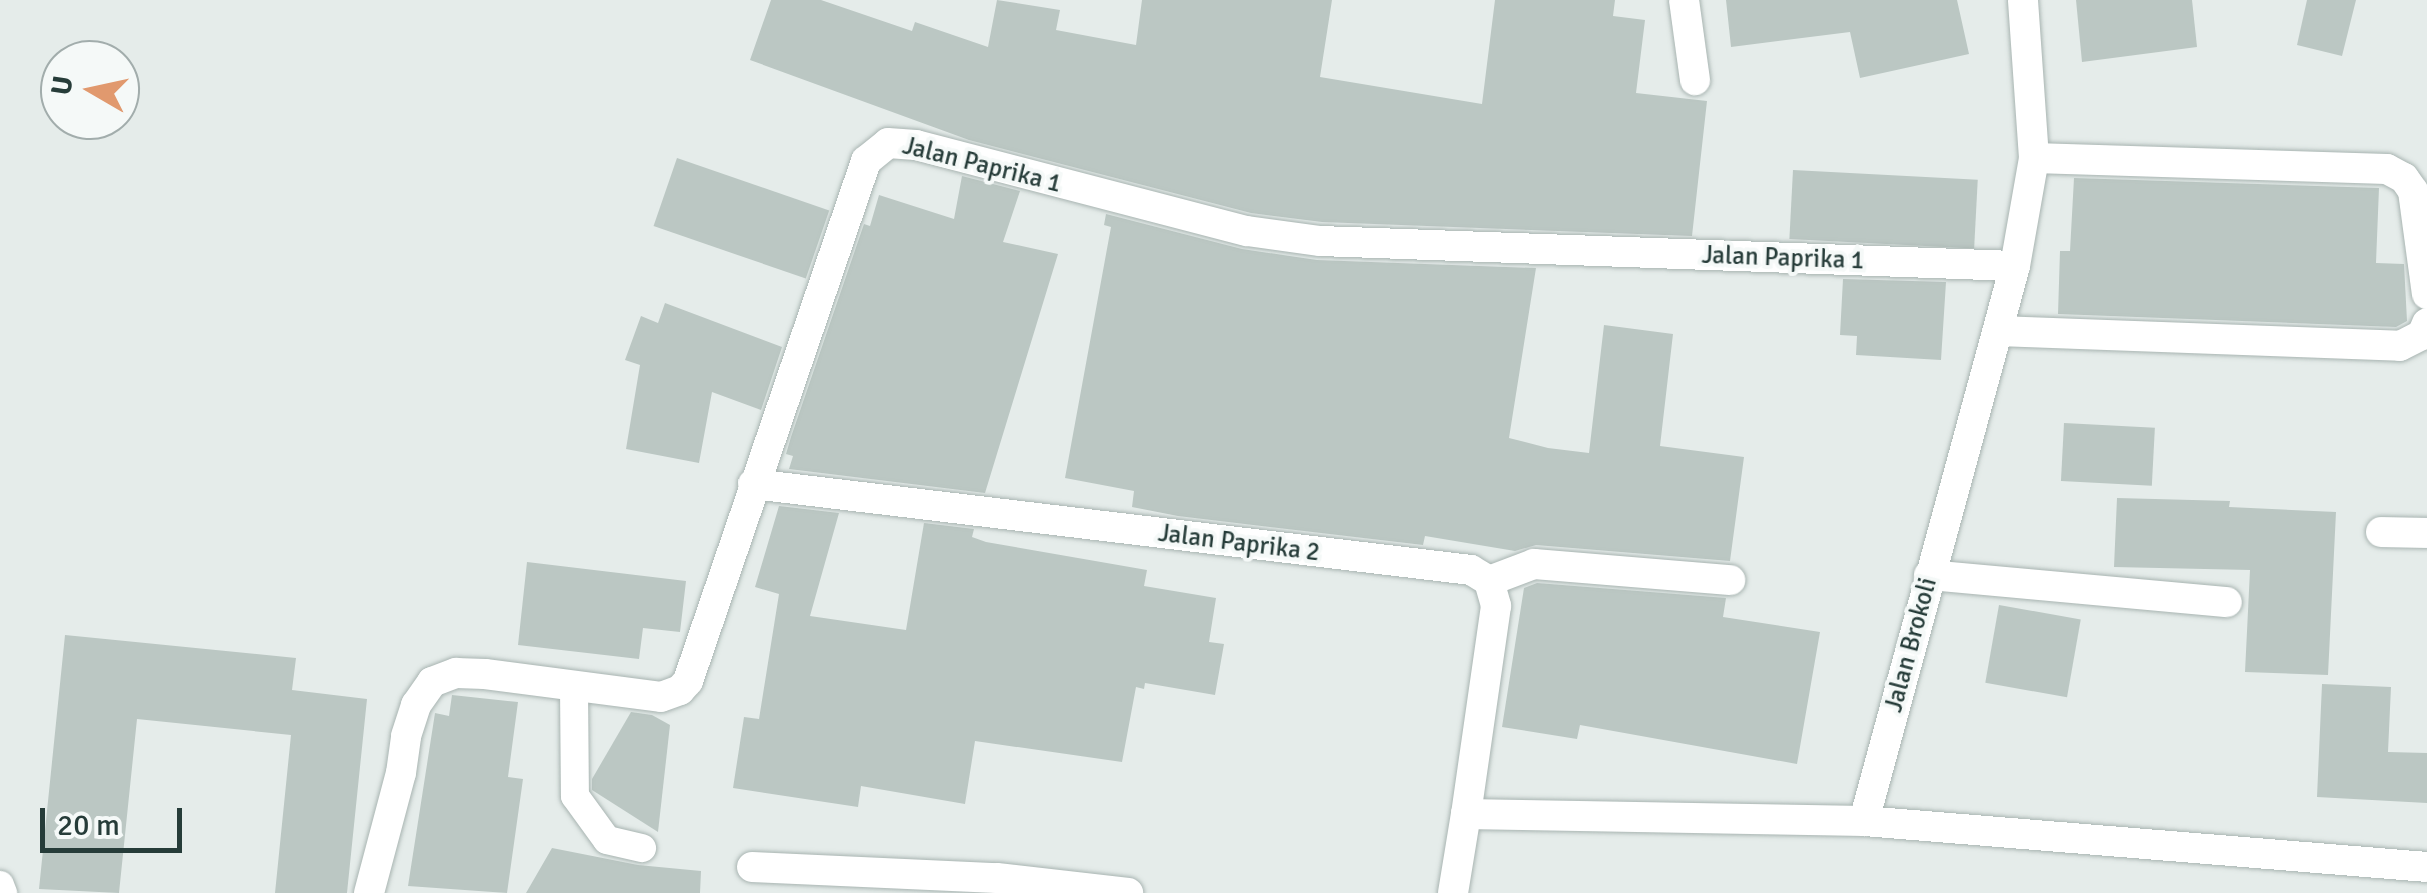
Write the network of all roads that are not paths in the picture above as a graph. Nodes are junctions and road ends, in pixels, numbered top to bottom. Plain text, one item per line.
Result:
1 (1684, 0) edge
2 (2022, 0) edge
3 (1694, 80) dead end
4 (2034, 158) junction
5 (2015, 266) junction
6 (2427, 294) edge
7 (2427, 322) edge
8 (1998, 331) junction
9 (752, 484) junction
10 (2381, 532) dead end
11 (2427, 532) edge
12 (1929, 575) junction
13 (1730, 580) dead end
14 (1489, 581) junction
15 (2227, 602) dead end
16 (574, 688) junction
17 (1466, 814) junction
18 (1864, 821) junction
19 (642, 848) dead end
20 (2427, 867) edge
21 (752, 868) dead end
22 (0, 885) edge
23 (3, 893) edge
24 (369, 893) edge
25 (1128, 893) edge
26 (1452, 893) edge

1 - 3 street
2 - 4 street, Jalan Brokoli
4 - 5 street, Jalan Brokoli
4 - 6 street
5 - 8 street, Jalan Brokoli
5 - 9 street, Jalan Paprika 1
7 - 8 street
8 - 12 street, Jalan Brokoli
9 - 14 street, Jalan Paprika 2
9 - 16 street, Jalan Paprika 1
10 - 11 street
12 - 15 street
12 - 18 street, Jalan Brokoli
13 - 14 street
14 - 17 street
16 - 19 lane
16 - 24 street, Jalan Paprika 1
17 - 18 street
17 - 26 street
18 - 20 street
21 - 25 street
22 - 23 lane

